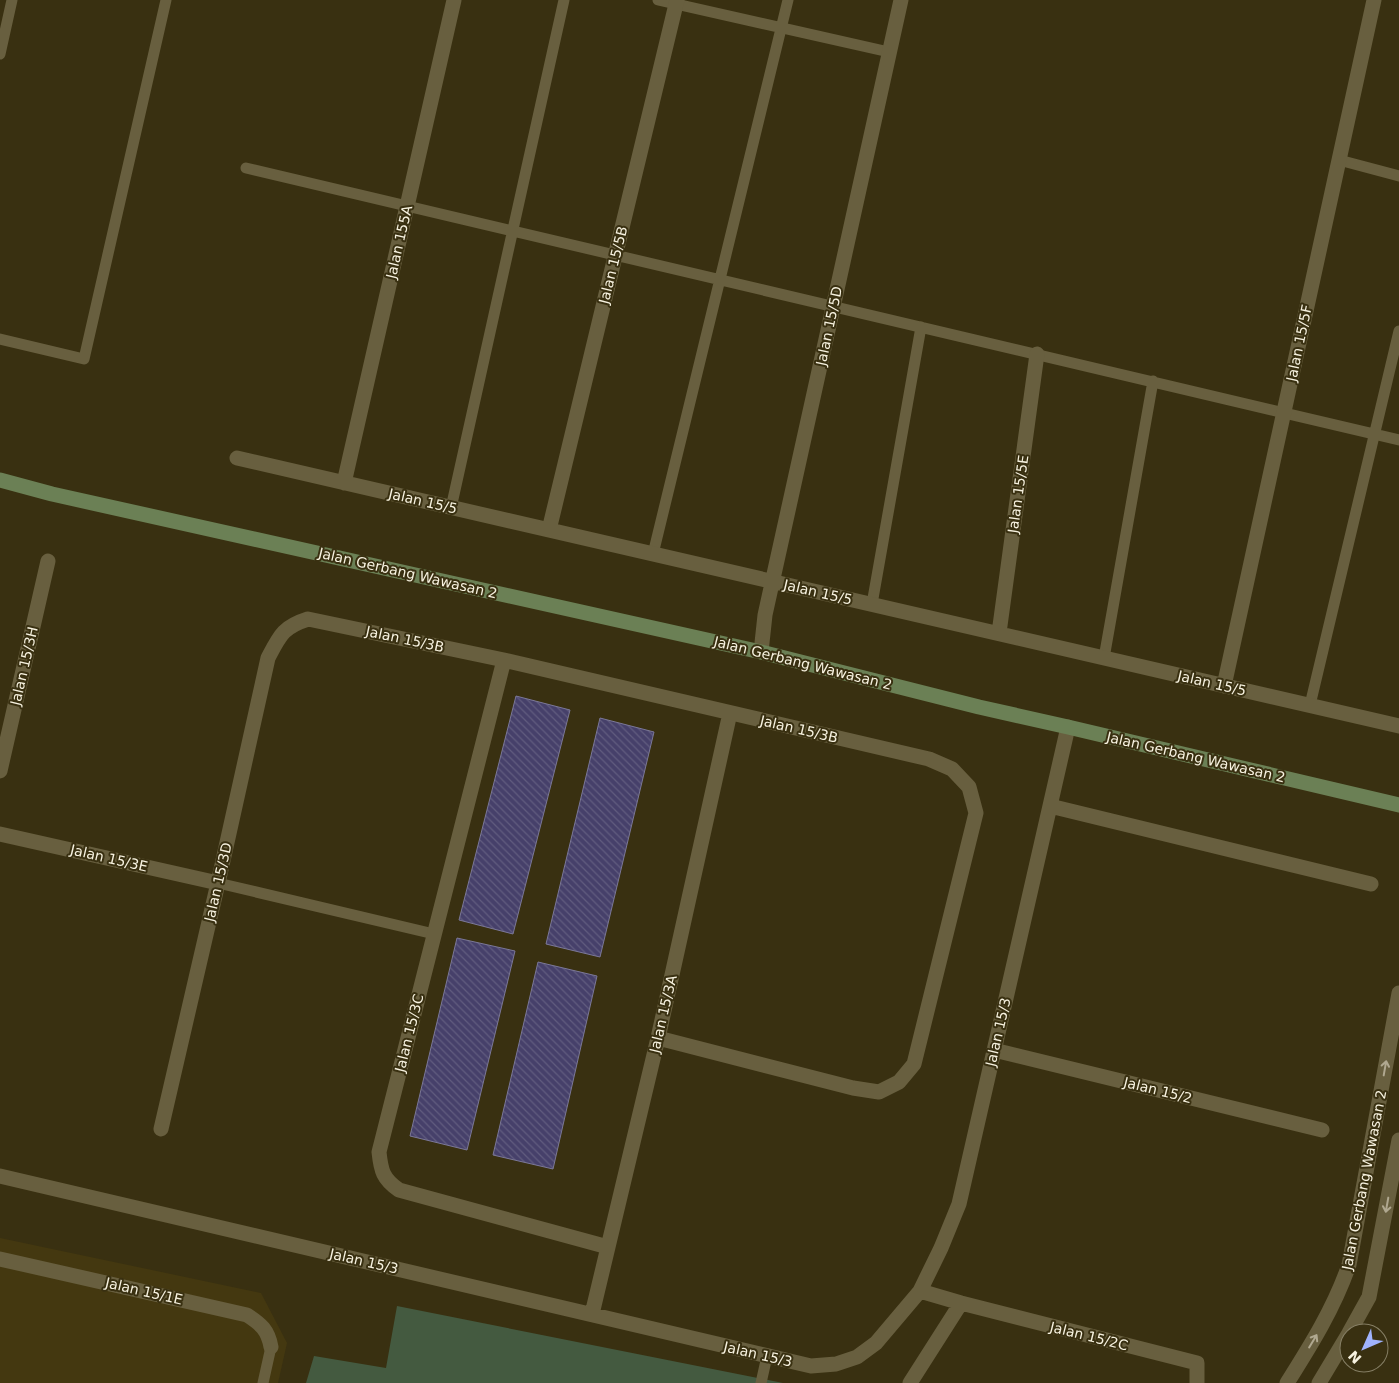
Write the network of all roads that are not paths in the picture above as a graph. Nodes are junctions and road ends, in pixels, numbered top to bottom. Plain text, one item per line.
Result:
1 (12, 0) edge
2 (166, 0) edge
3 (454, 0) edge
4 (564, 0) edge
5 (658, 0) edge
6 (788, 0) edge
7 (901, 0) edge
8 (1374, 0) edge
9 (677, 2) edge
10 (781, 28) junction
11 (889, 52) junction
12 (0, 54) edge
13 (1339, 160) junction
14 (246, 168) dead end
15 (1399, 176) edge
16 (407, 206) junction
17 (513, 231) junction
18 (616, 255) junction
19 (720, 279) junction
20 (833, 306) junction
21 (921, 327) junction
22 (1399, 330) edge
23 (0, 339) edge
24 (1037, 354) junction
25 (1153, 381) junction
26 (1284, 412) junction
27 (1375, 434) junction
28 (1399, 440) edge
29 (237, 458) dead end
30 (0, 480) edge
31 (344, 483) junction
32 (451, 508) junction
33 (550, 530) junction
34 (653, 554) junction
35 (48, 561) dead end
36 (772, 582) junction
37 (872, 604) junction
38 (999, 634) junction
39 (278, 638) joint
40 (760, 652) junction
41 (1104, 658) junction
42 (504, 660) junction
43 (1224, 686) junction
44 (1310, 705) junction
45 (730, 713) junction
46 (1399, 726) edge
47 (1068, 727) junction
48 (0, 771) edge
49 (1399, 805) edge
50 (1050, 806) junction
51 (0, 834) edge
52 (218, 883) junction
53 (1371, 884) dead end
54 (434, 934) junction
55 (1399, 993) edge
56 (658, 1038) junction
57 (994, 1050) junction
58 (162, 1129) dead end
59 (1322, 1130) dead end
60 (1399, 1140) edge
61 (0, 1176) edge
62 (608, 1247) junction
63 (0, 1259) edge
64 (920, 1291) junction
65 (961, 1303) junction
66 (592, 1314) junction
67 (1355, 1323) edge
68 (271, 1347) joint
69 (1339, 1350) edge
70 (767, 1356) junction
71 (264, 1383) edge
72 (761, 1383) edge
73 (910, 1383) edge
74 (1197, 1383) edge
75 (1287, 1383) edge
76 (1319, 1383) edge

1 - 12 lane
2 - 23 lane
3 - 16 street, Jalan 155A
4 - 17 lane
5 - 9 lane
6 - 10 lane
7 - 11 street, Jalan 15/5D
8 - 13 street, Jalan 15/5F
9 - 10 lane
9 - 18 street, Jalan 15/5B
10 - 11 lane
10 - 19 lane
11 - 20 street, Jalan 15/5D
13 - 15 lane
13 - 26 street, Jalan 15/5F
14 - 16 lane
16 - 17 lane
16 - 31 street, Jalan 155A
17 - 18 lane
17 - 32 lane
18 - 19 lane
18 - 33 street, Jalan 15/5B
19 - 20 lane
19 - 34 lane
20 - 21 lane
20 - 36 street, Jalan 15/5D
21 - 24 lane
21 - 37 lane
22 - 27 lane
24 - 25 lane
24 - 38 street, Jalan 15/5E
25 - 26 lane
25 - 41 lane
26 - 27 lane
26 - 43 street, Jalan 15/5F
27 - 28 lane
27 - 44 lane
29 - 31 street, Jalan 15/5
30 - 40 street, Jalan Gerbang Wawasan 2
31 - 32 street, Jalan 15/5
32 - 33 street, Jalan 15/5
33 - 34 street, Jalan 15/5
34 - 36 street, Jalan 15/5
35 - 48 street, Jalan 15/3H
36 - 37 street, Jalan 15/5
36 - 40 street, Jalan 15/5D
37 - 38 street, Jalan 15/5
38 - 41 street, Jalan 15/5
39 - 42 street, Jalan 15/3B
39 - 52 street, Jalan 15/3D
40 - 47 street, Jalan Gerbang Wawasan 2
41 - 43 street, Jalan 15/5
42 - 45 street, Jalan 15/3B
42 - 54 street, Jalan 15/3C
43 - 44 street, Jalan 15/5
44 - 46 street, Jalan 15/5
45 - 56 street, Jalan 15/3A
45 - 56 street, Jalan 15/3B
47 - 49 street, Jalan Gerbang Wawasan 2
47 - 50 street, Jalan 15/3
50 - 53 street
50 - 57 street, Jalan 15/3
51 - 52 street, Jalan 15/3E
52 - 54 lane
52 - 58 street, Jalan 15/3D
54 - 62 street, Jalan 15/3C
75 -> 55 street, Jalan Gerbang Wawasan 2
56 - 62 street, Jalan 15/3A
57 - 59 street, Jalan 15/2
57 - 64 street, Jalan 15/3
60 -> 67 street, Jalan Gerbang Wawasan 2
61 - 66 street, Jalan 15/3
62 - 66 street, Jalan 15/3A
63 - 68 street, Jalan 15/1E
64 - 65 street, Jalan 15/2C
64 - 70 street, Jalan 15/3
65 - 73 street
65 - 74 street, Jalan 15/2C
66 - 70 street, Jalan 15/3
68 - 71 lane
69 - 76 street, Jalan Gerbang Wawasan 2
70 - 72 lane

